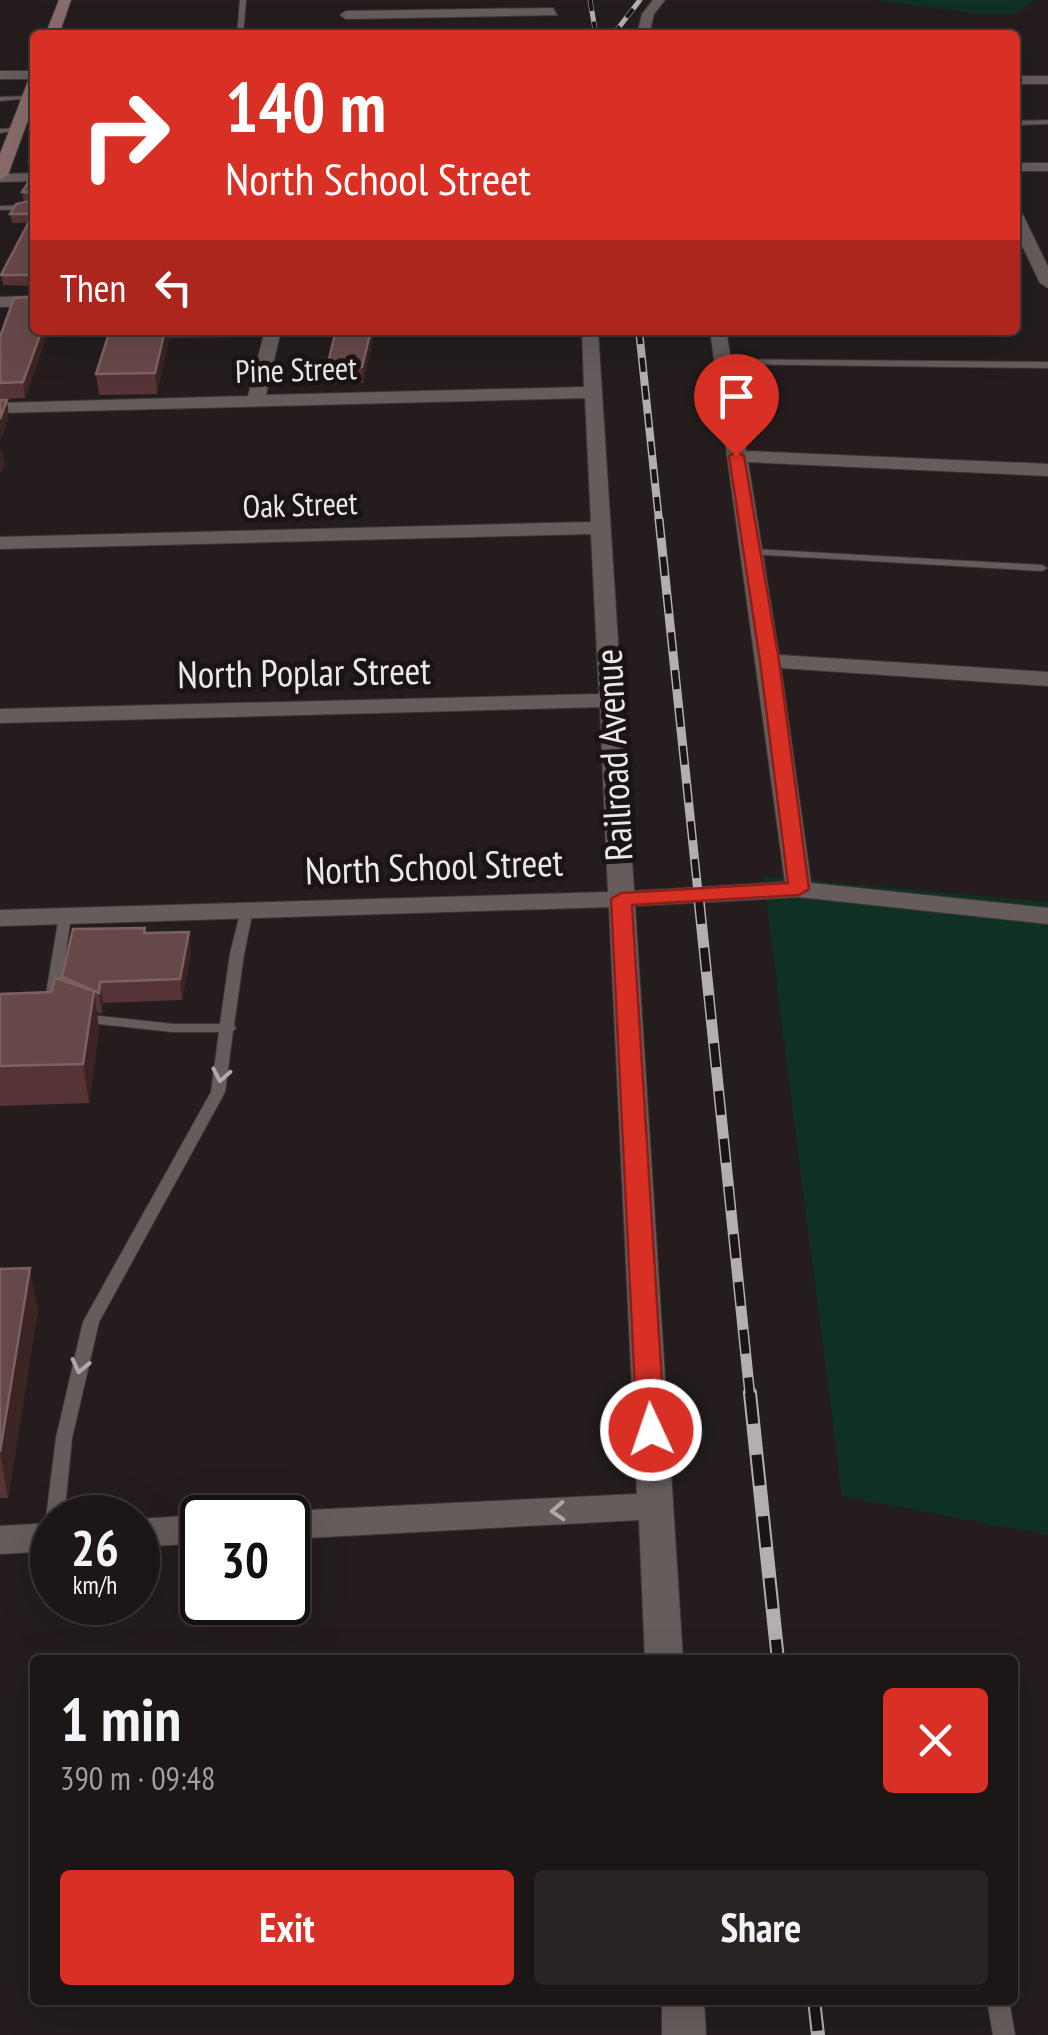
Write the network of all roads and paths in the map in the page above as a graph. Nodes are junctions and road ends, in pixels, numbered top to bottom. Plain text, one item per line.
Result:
1 (64, 0) edge
2 (243, 0) edge
3 (350, 0) edge
4 (659, 0) edge
5 (553, 12) edge
6 (54, 30) edge
7 (240, 30) edge
8 (644, 30) edge
9 (0, 76) edge
10 (30, 78) edge
11 (1020, 80) edge
12 (1048, 80) edge
13 (30, 92) edge
14 (28, 98) junction
15 (0, 99) edge
16 (1020, 122) edge
17 (1048, 122) edge
18 (8, 130) edge
19 (1020, 167) edge
20 (1048, 167) edge
21 (0, 176) edge
22 (30, 177) edge
23 (30, 207) edge
24 (0, 208) edge
25 (1020, 226) edge
26 (1043, 280) edge
27 (30, 301) edge
28 (0, 302) edge
29 (272, 335) edge
30 (590, 335) edge
31 (719, 335) edge
32 (722, 361) junction
33 (1048, 366) edge
34 (593, 392) junction
35 (256, 402) junction
36 (0, 408) edge
37 (736, 456) junction
38 (1048, 470) edge
39 (601, 528) junction
40 (0, 543) edge
41 (752, 552) junction
42 (1042, 568) dead end
43 (770, 661) junction
44 (1048, 679) edge
45 (610, 700) junction
46 (0, 716) edge
47 (799, 889) junction
48 (621, 899) junction
49 (248, 910) junction
50 (65, 916) junction
51 (1048, 916) edge
52 (0, 918) edge
53 (229, 1028) junction
54 (58, 1495) edge
55 (656, 1506) junction
56 (310, 1524) edge
57 (30, 1538) edge
58 (0, 1540) edge
59 (664, 1655) edge
60 (682, 2005) edge
61 (999, 2005) edge
62 (684, 2035) edge
63 (1004, 2035) edge

1 - 6 main road
2 - 7 lane
3 - 5 street
4 - 8 street
9 - 10 street
11 - 12 street
13 - 14 main road
14 - 15 lane
14 - 18 main road
16 - 17 lane
18 - 21 main road
19 - 20 street
21 - 22 street
23 - 24 lane
25 - 26 street
27 - 28 street
29 - 35 street
30 - 34 street, Railroad Avenue
31 - 32 street
32 - 33 lane
32 - 37 street
34 - 35 street, Pine Street
34 - 39 street, Railroad Avenue
35 - 36 street, Pine Street
37 - 38 street
37 - 41 street
39 - 40 street, Oak Street
39 - 45 street, Railroad Avenue
41 - 42 lane
41 - 43 street
43 - 44 street
43 - 47 street
45 - 46 street, North Poplar Street
45 - 48 street, Railroad Avenue
47 - 48 street, North School Street
47 - 51 street, North School Street
48 - 49 street, North School Street
48 - 55 street, Railroad Avenue
49 - 50 street, North School Street
49 - 53 lane
50 - 52 street, North School Street
50 - 53 lane
53 -> 54 lane
55 -> 56 street
55 - 59 street, Railroad Avenue
57 - 58 street
60 - 62 street
61 - 63 lane

